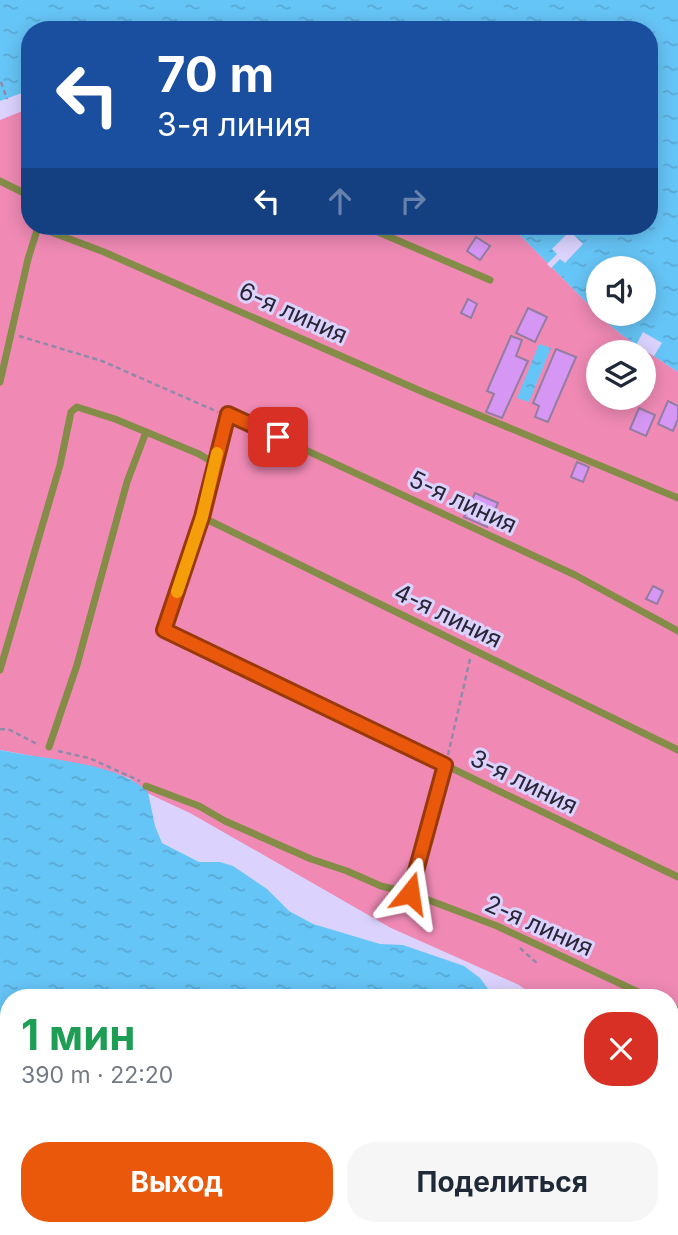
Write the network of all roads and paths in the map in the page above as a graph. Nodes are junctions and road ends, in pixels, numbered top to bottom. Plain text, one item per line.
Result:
1 (1, 82) edge
2 (6, 99) dead end
3 (0, 181) edge
4 (21, 191) edge
5 (37, 235) edge
6 (62, 235) edge
7 (385, 235) edge
8 (490, 280) dead end
9 (11, 334) junction
10 (0, 382) edge
11 (228, 414) junction
12 (146, 432) junction
13 (214, 464) junction
14 (678, 498) edge
15 (202, 517) junction
16 (479, 626) dead end
17 (678, 631) edge
18 (474, 650) junction
19 (0, 670) edge
20 (0, 729) edge
21 (49, 747) junction
22 (678, 750) edge
23 (445, 765) junction
24 (146, 786) joint
25 (678, 877) edge
26 (410, 893) junction
27 (632, 989) edge

1 - 2 path
3 - 4 lane
5 - 9 lane, 6-я линия
6 - 14 lane, 6-я линия
7 - 8 lane
9 - 10 lane, 6-я линия
9 - 11 path
11 - 13 lane
11 - 17 lane, 5-я линия
12 - 13 lane
12 - 19 lane
12 - 21 lane
13 - 15 lane
15 - 18 lane, 4-я линия
15 - 23 lane, 3-я линия
16 - 18 path
18 - 22 lane, 4-я линия
18 - 23 path
20 - 21 path
21 - 24 path
23 - 25 lane, 3-я линия
23 - 26 lane
24 - 26 lane, 2-я линия
26 - 27 lane, 2-я линия

